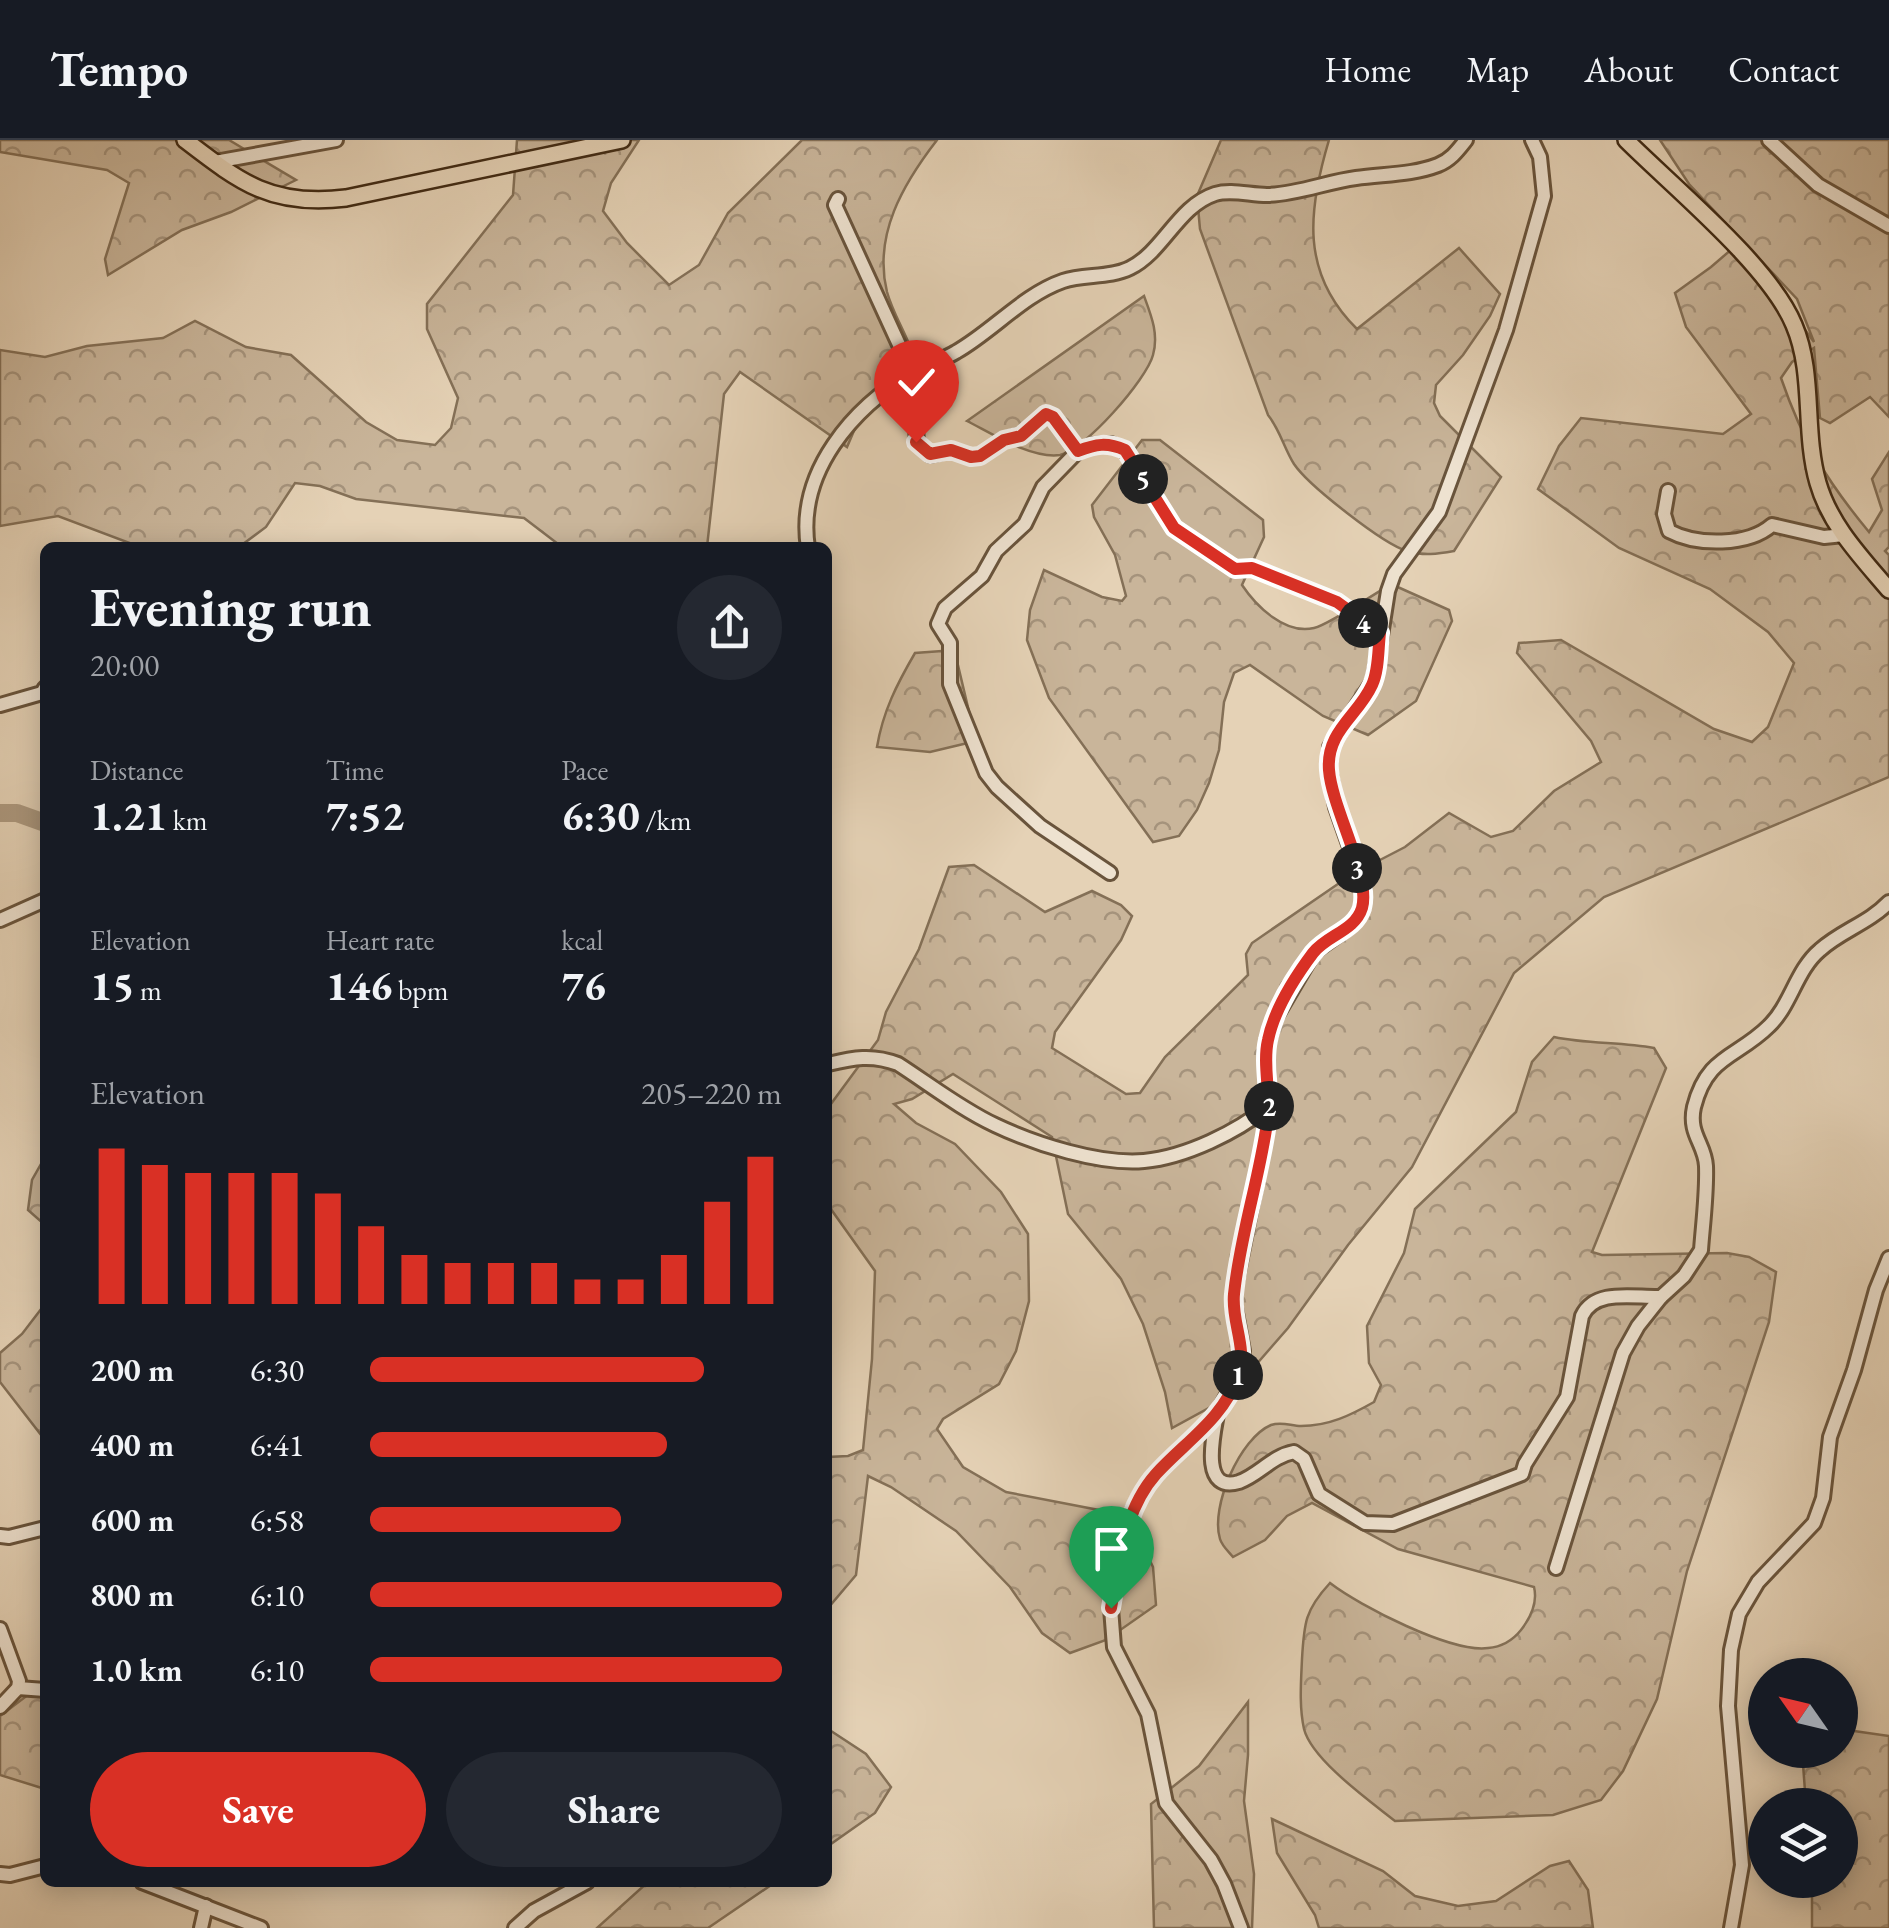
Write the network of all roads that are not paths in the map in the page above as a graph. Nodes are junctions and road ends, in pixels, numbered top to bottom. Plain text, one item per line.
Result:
1 (336, 140) edge
2 (622, 140) edge
3 (1466, 140) edge
4 (1532, 140) edge
5 (1626, 140) edge
6 (1769, 140) edge
7 (193, 143) edge
8 (216, 162) junction
9 (838, 200) dead end
10 (1889, 226) edge
11 (912, 373) junction
12 (1078, 451) junction
13 (1668, 492) dead end
14 (1844, 536) junction
15 (807, 542) edge
16 (1889, 590) edge
17 (1380, 633) junction
18 (40, 694) edge
19 (0, 705) edge
20 (1110, 873) dead end
21 (40, 902) edge
22 (1889, 902) edge
23 (0, 920) edge
24 (832, 1063) edge
25 (1269, 1106) junction
26 (1889, 1258) edge
27 (1661, 1297) junction
28 (1216, 1414) junction
29 (40, 1529) edge
30 (0, 1536) edge
31 (1556, 1568) dead end
32 (0, 1629) edge
33 (18, 1688) junction
34 (40, 1690) edge
35 (0, 1708) edge
36 (40, 1867) edge
37 (0, 1874) edge
38 (155, 1887) edge
39 (579, 1887) edge
40 (206, 1906) junction
41 (202, 1928) edge
42 (261, 1928) edge
43 (515, 1928) edge
44 (1241, 1928) edge
45 (1731, 1928) edge

1 - 8 street
2 - 8 main road
3 - 11 street
4 - 17 street
5 - 14 main road
6 - 10 street
7 - 8 main road
9 - 11 street
11 - 12 street
11 - 15 street
12 - 17 street
12 - 20 street
13 - 14 street
14 - 16 main road
17 - 25 street
18 - 19 street
21 - 23 street
22 - 27 street
24 - 25 street
25 - 28 street
26 - 45 street
27 - 28 street
27 - 31 street
28 - 44 street
29 - 30 street
32 - 33 street
33 - 34 street
33 - 35 street
36 - 37 street
38 - 40 street
39 - 43 street
40 - 41 street
40 - 42 street

